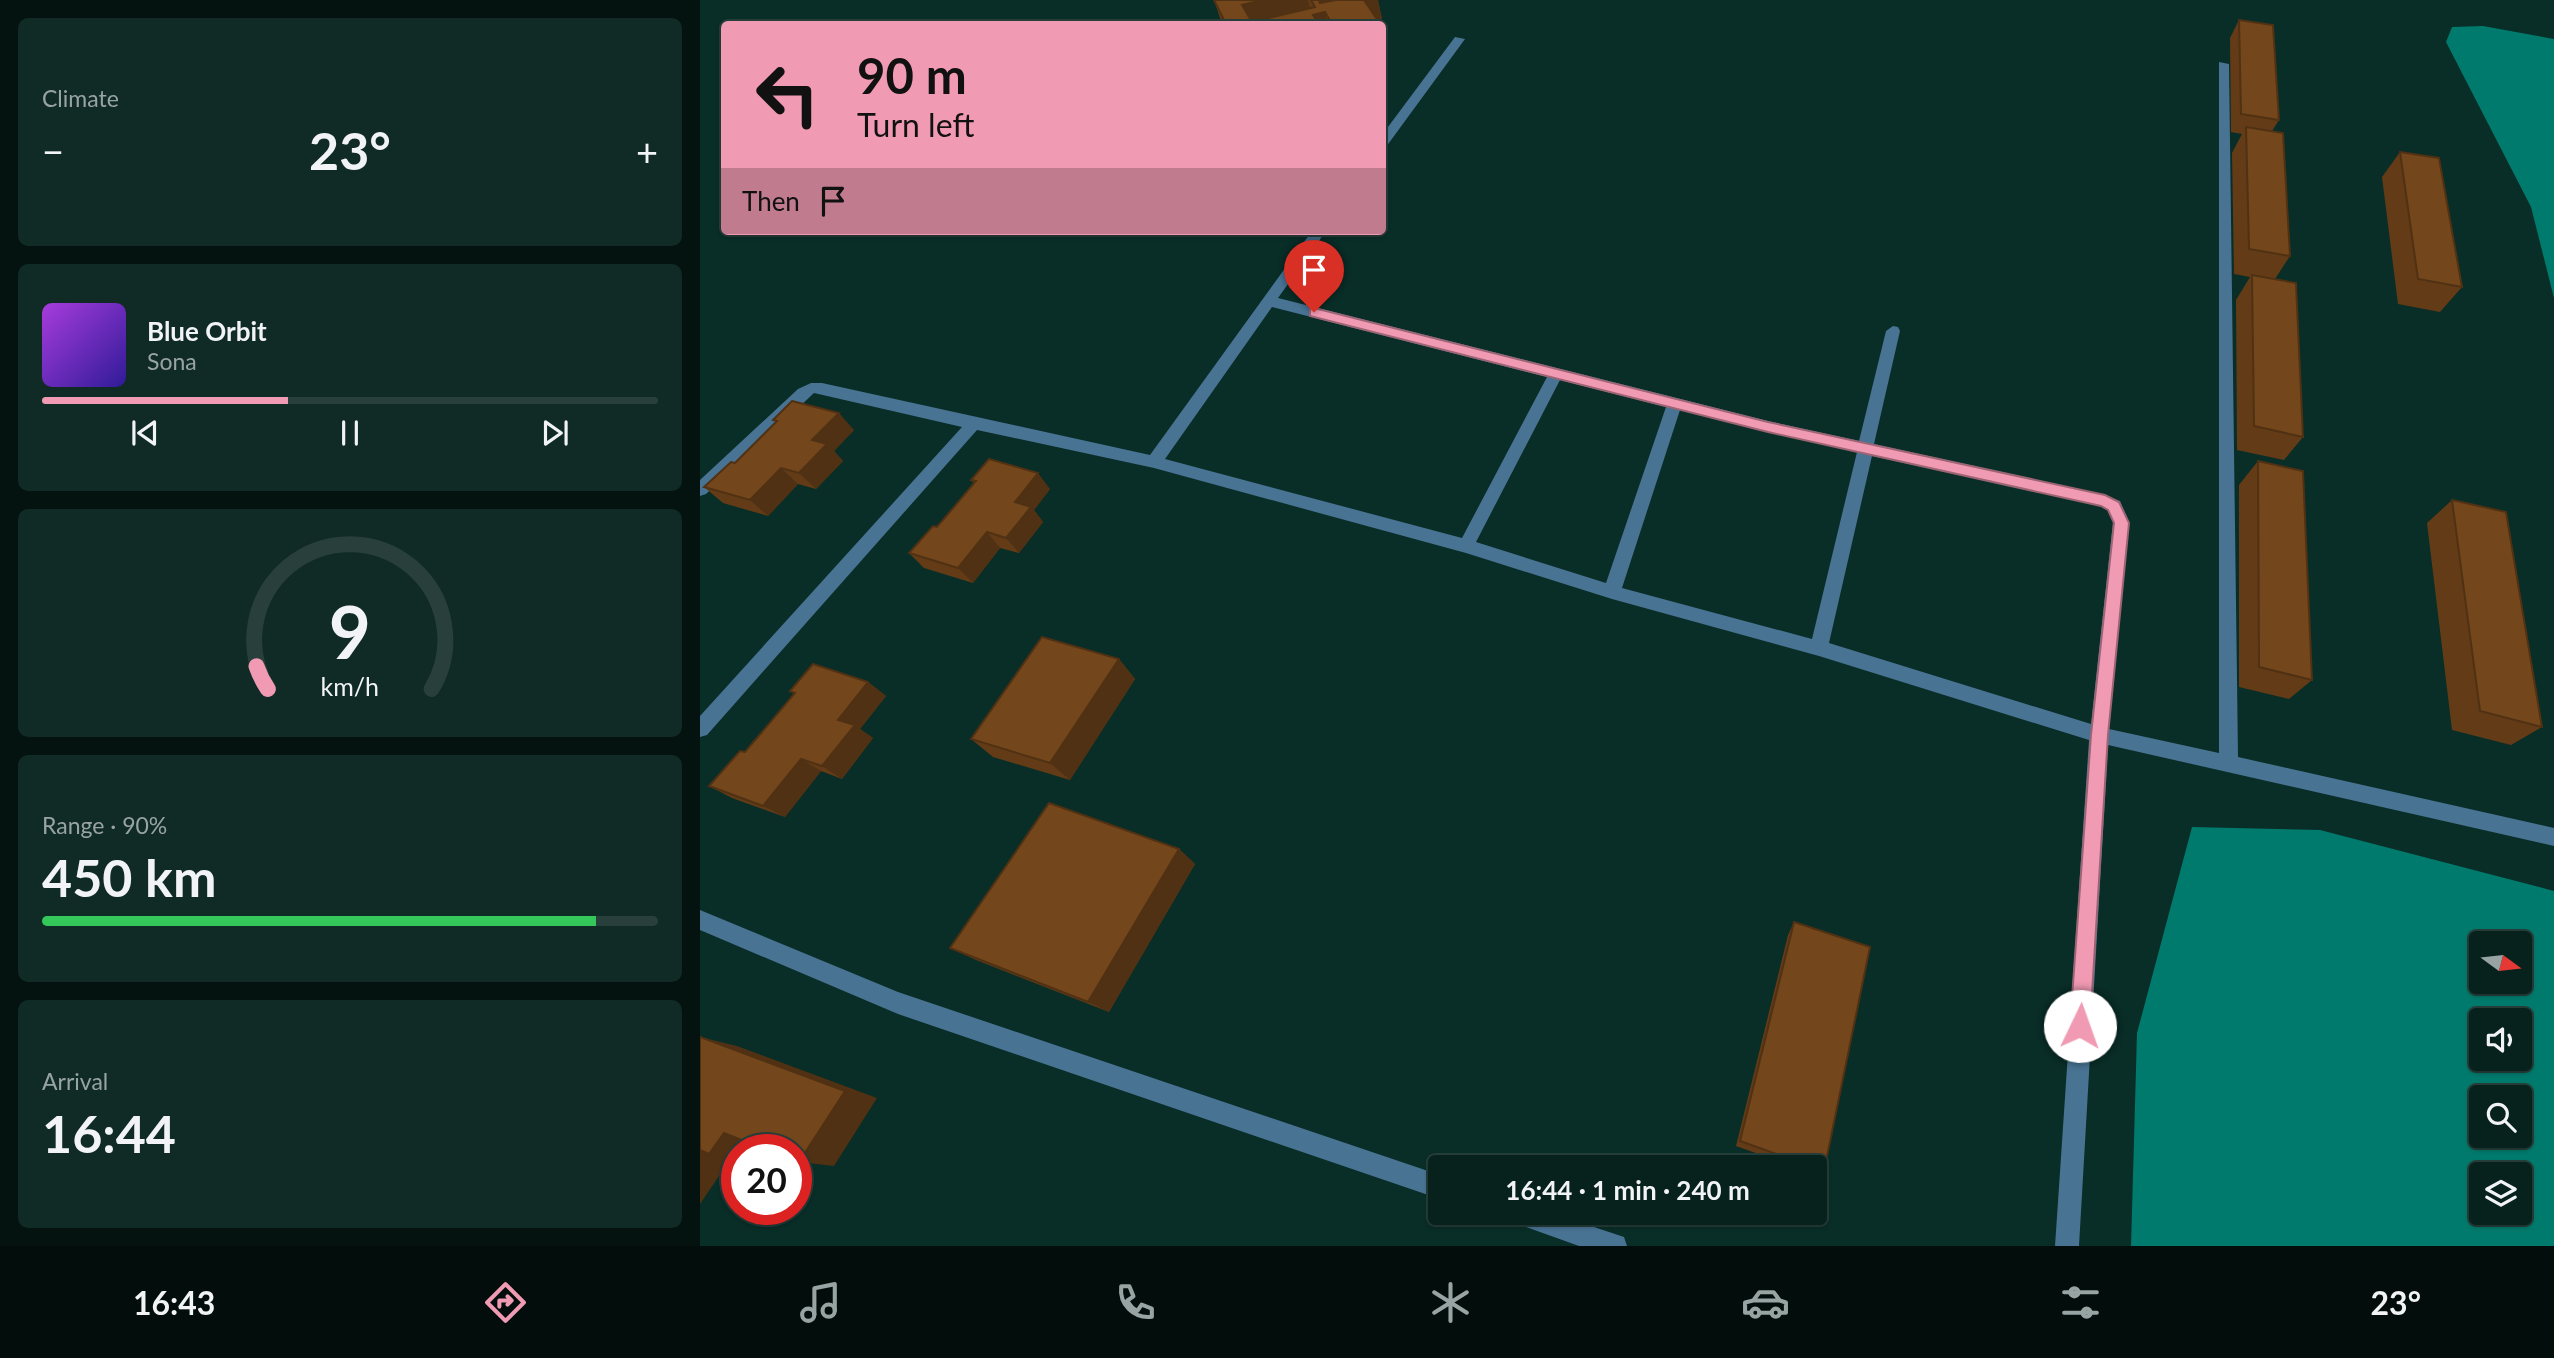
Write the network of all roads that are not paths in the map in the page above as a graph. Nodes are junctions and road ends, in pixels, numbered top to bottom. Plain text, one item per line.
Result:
1 (1459, 39) dead end
2 (2223, 64) dead end
3 (1386, 139) edge
4 (1316, 235) edge
5 (1269, 301) junction
6 (1893, 331) dead end
7 (1556, 374) junction
8 (1675, 404) junction
9 (974, 424) junction
10 (1866, 449) junction
11 (1154, 462) junction
12 (700, 489) edge
13 (1466, 546) junction
14 (1612, 592) junction
15 (1819, 648) junction
16 (700, 729) edge
17 (2099, 735) junction
18 (2229, 764) junction
19 (2554, 837) edge
20 (700, 920) edge
21 (1428, 1183) edge
22 (1553, 1225) edge
23 (1615, 1246) edge
24 (2067, 1246) edge

1 - 3 lane
2 - 18 lane
4 - 5 lane
5 - 7 lane
5 - 11 lane
6 - 10 lane
7 - 8 lane
7 - 13 lane
8 - 10 lane
8 - 14 lane
9 - 11 lane
9 - 12 lane
9 - 16 lane
10 - 15 lane
10 - 17 lane
11 - 13 lane
13 - 14 lane
14 - 15 lane
15 - 17 lane
17 - 18 lane
17 - 24 lane
18 - 19 lane
20 - 21 lane
22 - 23 lane

